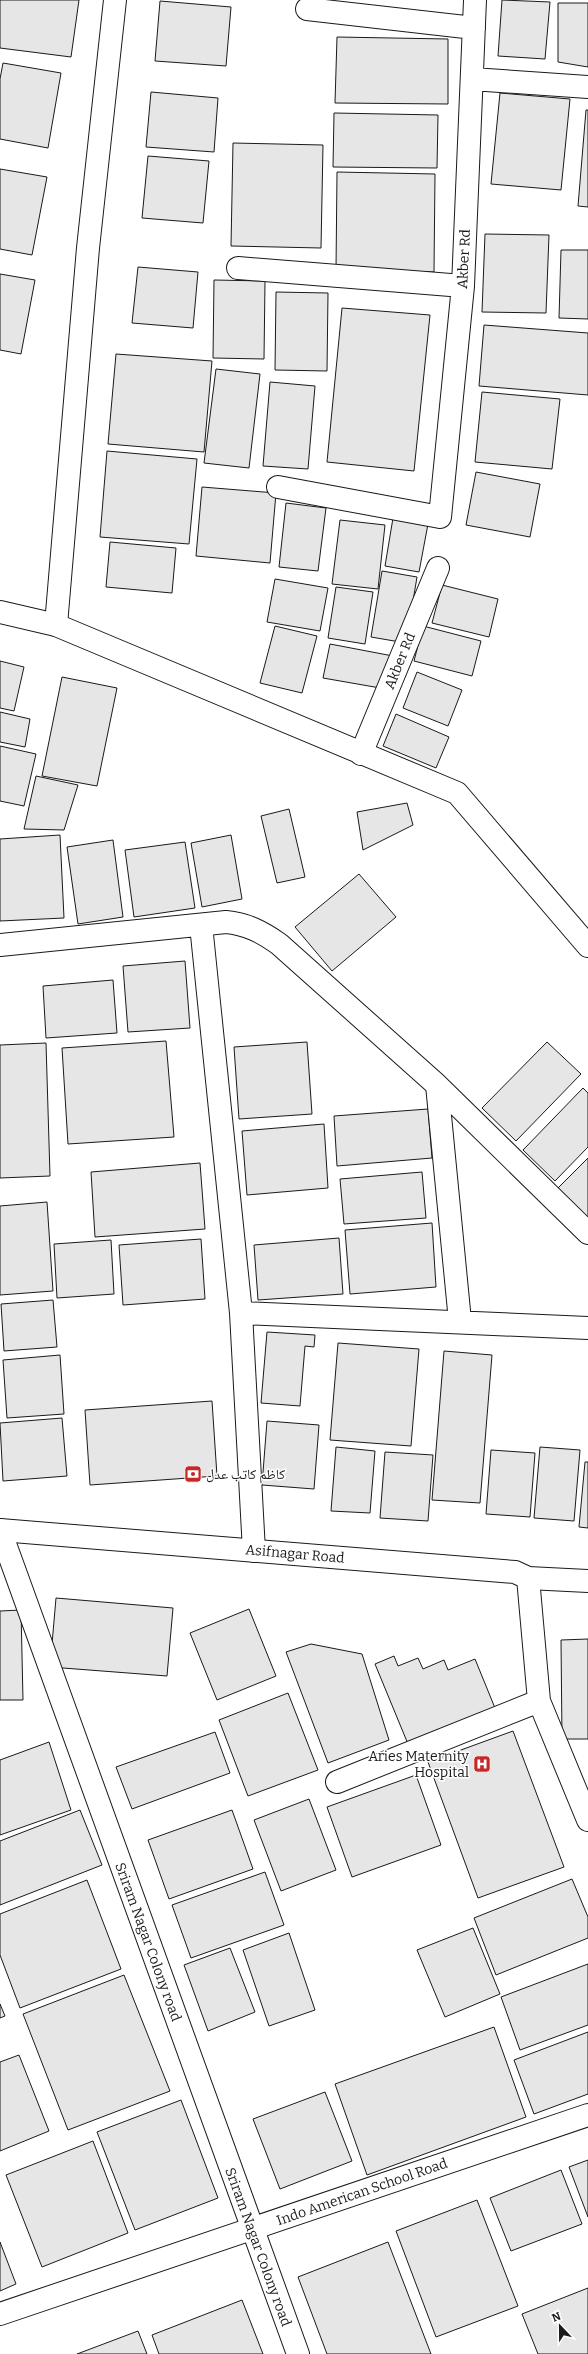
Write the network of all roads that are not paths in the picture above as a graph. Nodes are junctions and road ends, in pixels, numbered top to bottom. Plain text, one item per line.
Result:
1 (115, 0) edge
2 (474, 0) edge
3 (306, 9) dead end
4 (474, 28) junction
5 (472, 79) junction
6 (588, 87) edge
7 (238, 268) dead end
8 (463, 286) junction
9 (278, 487) dead end
10 (438, 568) dead end
11 (0, 612) edge
12 (56, 625) junction
13 (361, 754) junction
14 (201, 925) junction
15 (0, 945) edge
16 (588, 946) edge
17 (437, 1085) junction
18 (588, 1232) edge
19 (241, 1313) junction
20 (460, 1321) junction
21 (588, 1328) edge
22 (0, 1530) edge
23 (254, 1551) junction
24 (528, 1578) junction
25 (588, 1581) edge
26 (540, 1700) junction
27 (337, 1782) dead end
28 (588, 1820) edge
29 (588, 2115) edge
30 (251, 2229) junction
31 (0, 2314) edge
32 (298, 2354) edge

1 - 12 street
2 - 4 street, Akber Rd
3 - 4 street
4 - 5 street, Akber Rd
5 - 6 street
5 - 8 street, Akber Rd
7 - 8 street
8 - 9 street, Akber Rd
10 - 13 street, Akber Rd
11 - 12 street
12 - 13 street
13 - 16 street
14 - 15 street
14 - 17 street
14 - 19 street
17 - 18 street
17 - 20 street
19 - 20 street
19 - 23 street
20 - 21 street
22 - 23 street, Asifnagar Road
22 - 30 street, Sriram Nagar Colony road
23 - 24 street, Asifnagar Road
24 - 25 street, Asifnagar Road
24 - 26 street
26 - 27 street
26 - 28 street
29 - 30 street, Indo American School Road
30 - 31 street, Indo American School Road
30 - 32 street, Sriram Nagar Colony road

